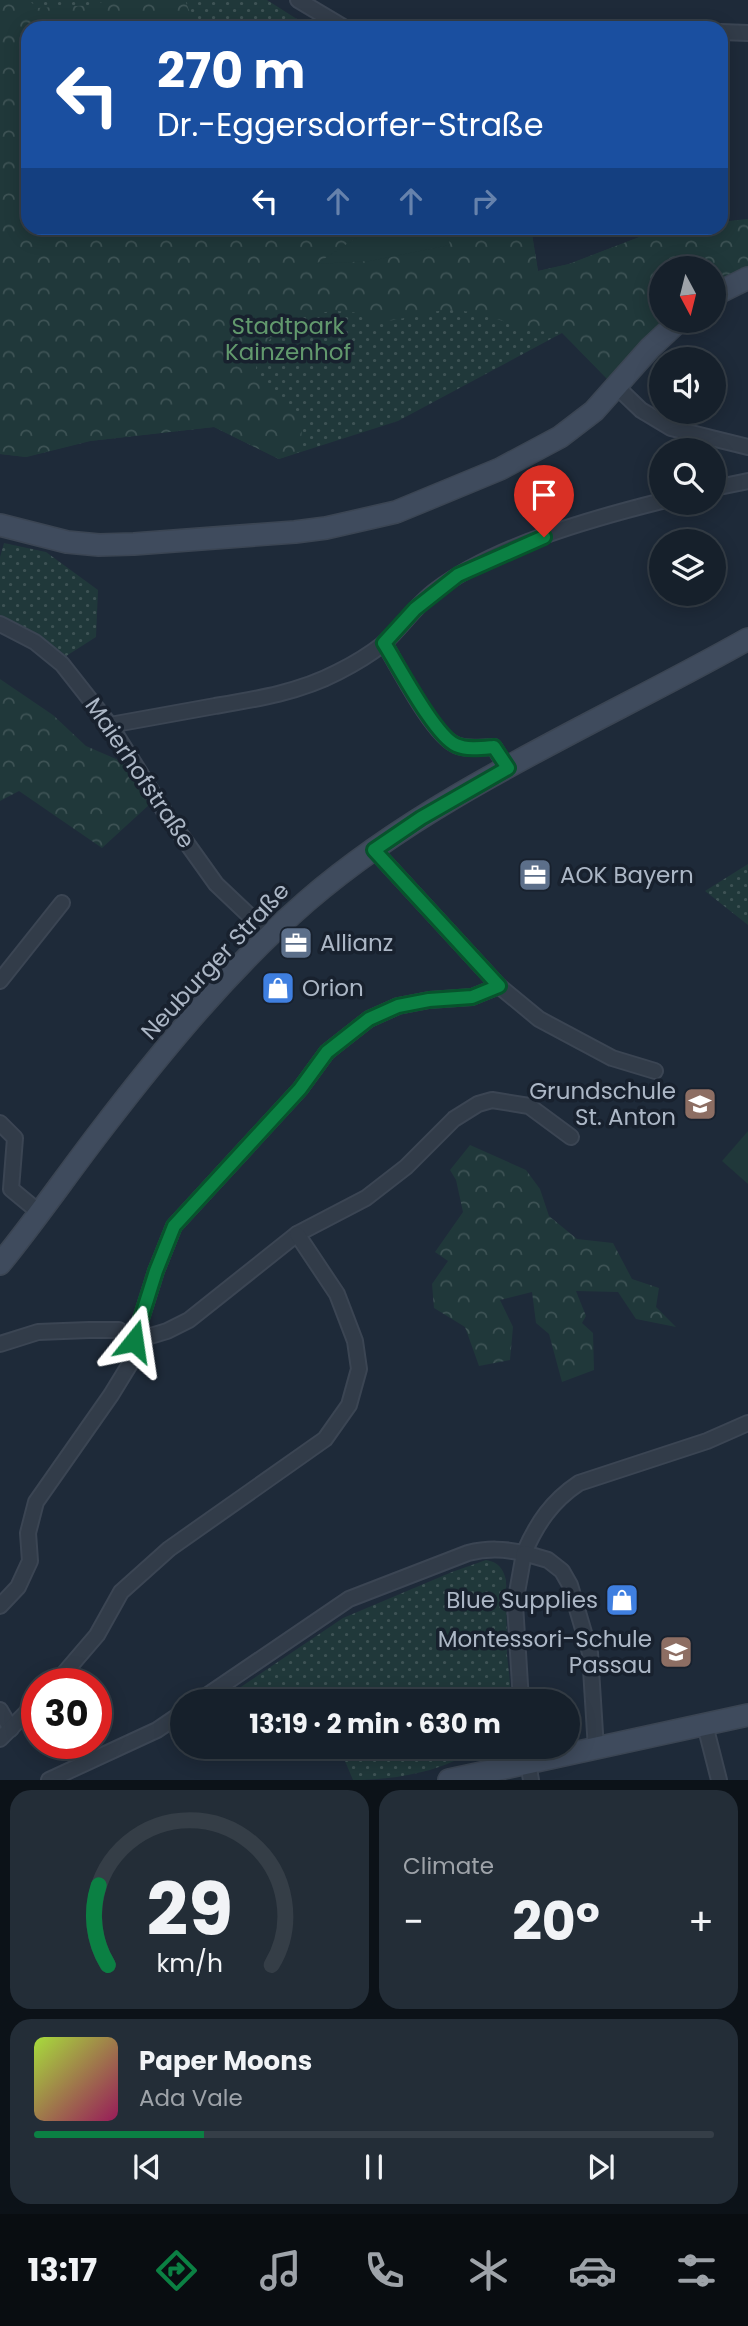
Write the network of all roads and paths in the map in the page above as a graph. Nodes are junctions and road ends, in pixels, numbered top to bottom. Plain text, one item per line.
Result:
1 (298, 0) edge
2 (333, 21) edge
3 (728, 32) edge
4 (748, 33) edge
5 (748, 278) edge
6 (726, 289) edge
7 (666, 333) edge
8 (617, 387) junction
9 (748, 447) edge
10 (748, 481) edge
11 (726, 486) edge
12 (649, 504) edge
13 (0, 525) edge
14 (0, 624) edge
15 (748, 639) edge
16 (384, 643) junction
17 (110, 725) junction
18 (508, 768) junction
19 (374, 850) junction
20 (62, 903) dead end
21 (270, 935) junction
22 (0, 981) edge
23 (499, 986) junction
24 (654, 1071) dead end
25 (0, 1123) edge
26 (571, 1137) dead end
27 (40, 1213) junction
28 (297, 1234) junction
29 (0, 1264) edge
30 (134, 1341) junction
31 (0, 1343) edge
32 (748, 1423) edge
33 (524, 1553) junction
34 (0, 1606) edge
35 (69, 1668) edge
36 (217, 1689) edge
37 (520, 1689) edge
38 (0, 1710) edge
39 (748, 1716) edge
40 (21, 1718) edge
41 (170, 1721) edge
42 (705, 1725) junction
43 (5, 1734) edge
44 (596, 1749) junction
45 (528, 1763) edge
46 (49, 1780) edge
47 (449, 1780) edge
48 (719, 1780) edge

1 - 2 street
3 - 4 street
5 - 6 street
7 - 8 street
8 - 9 street
8 - 13 street
10 - 11 street
12 - 16 street
14 - 17 street, Maierhofstraße
15 - 18 street, Neuburger Straße
16 - 17 street
16 - 18 street
17 - 21 street, Maierhofstraße
18 - 19 street, Neuburger Straße
19 - 21 street, Neuburger Straße
19 - 23 street
20 - 22 street
21 - 27 street, Neuburger Straße
23 - 24 street
23 - 30 street
25 - 27 street
26 - 28 street
27 - 29 street, Neuburger Straße
28 - 30 street
28 - 35 street
30 - 31 street
30 - 34 street
32 - 33 street
33 - 36 street
33 - 37 street
33 - 44 street
38 - 43 street
39 - 42 street
40 - 43 street
41 - 46 street
42 - 44 street
42 - 48 street
44 - 45 street
45 - 47 street

